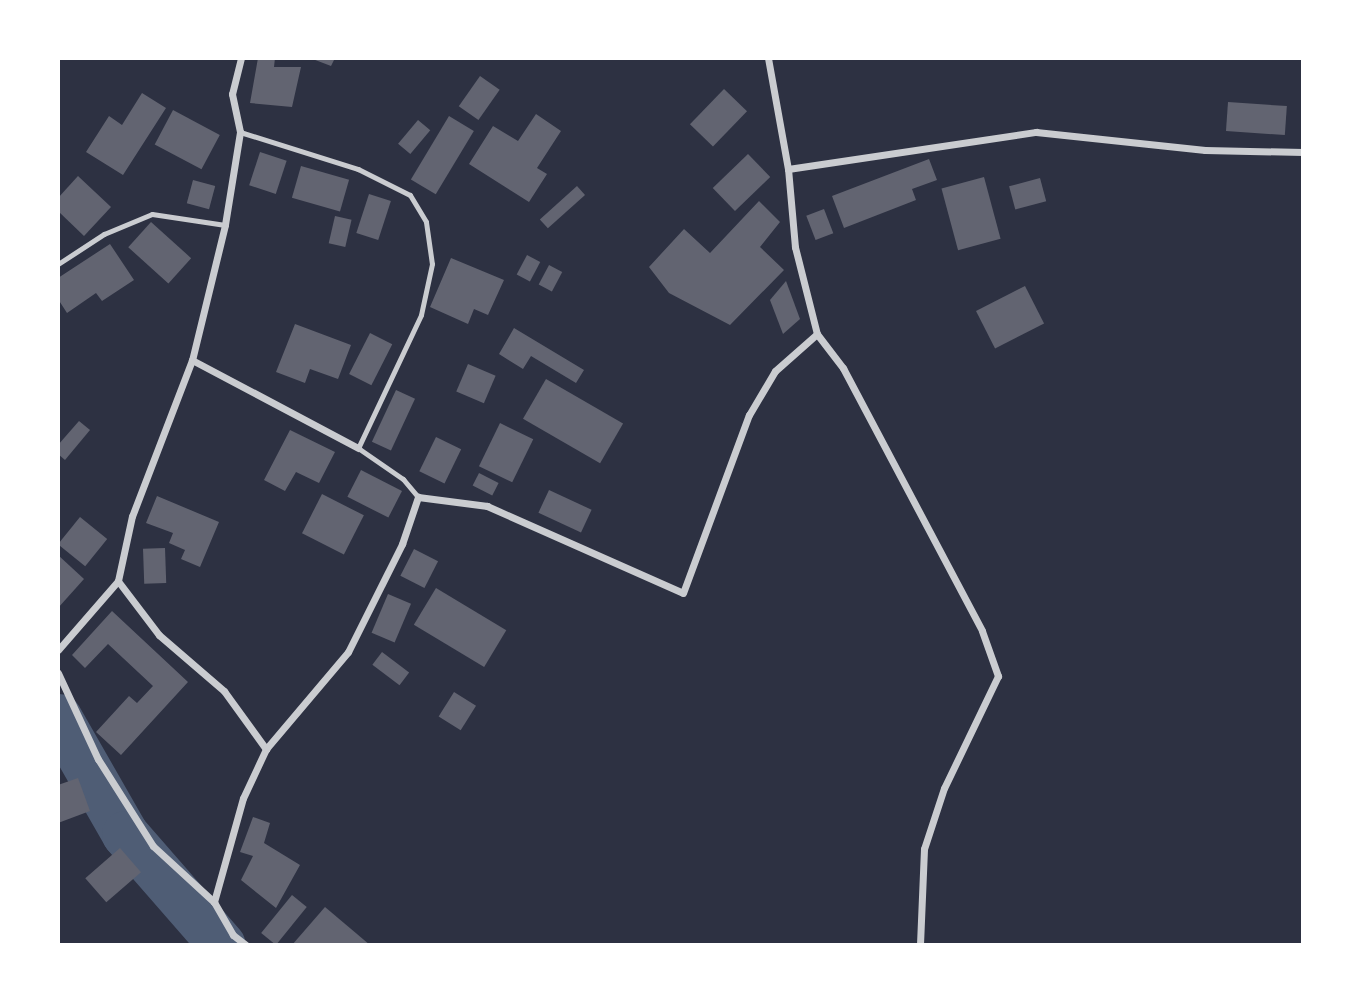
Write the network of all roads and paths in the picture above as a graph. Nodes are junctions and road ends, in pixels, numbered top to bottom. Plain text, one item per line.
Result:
1 (241, 58) edge
2 (768, 58) edge
3 (240, 132) junction
4 (1303, 152) edge
5 (788, 169) junction
6 (225, 226) junction
7 (58, 264) edge
8 (817, 334) junction
9 (192, 360) junction
10 (358, 448) junction
11 (418, 497) junction
12 (118, 581) junction
13 (58, 650) edge
14 (58, 673) edge
15 (266, 749) junction
16 (214, 902) junction
17 (246, 945) edge
18 (919, 945) edge

1 - 3 street
2 - 5 street
3 - 6 street
3 - 10 lane
4 - 5 street
5 - 8 street
6 - 7 lane
6 - 9 street
8 - 11 street
8 - 18 street
9 - 10 street
9 - 12 street
10 - 11 lane
11 - 15 street
12 - 13 street
12 - 15 street
14 - 16 street
15 - 16 street
16 - 17 street

